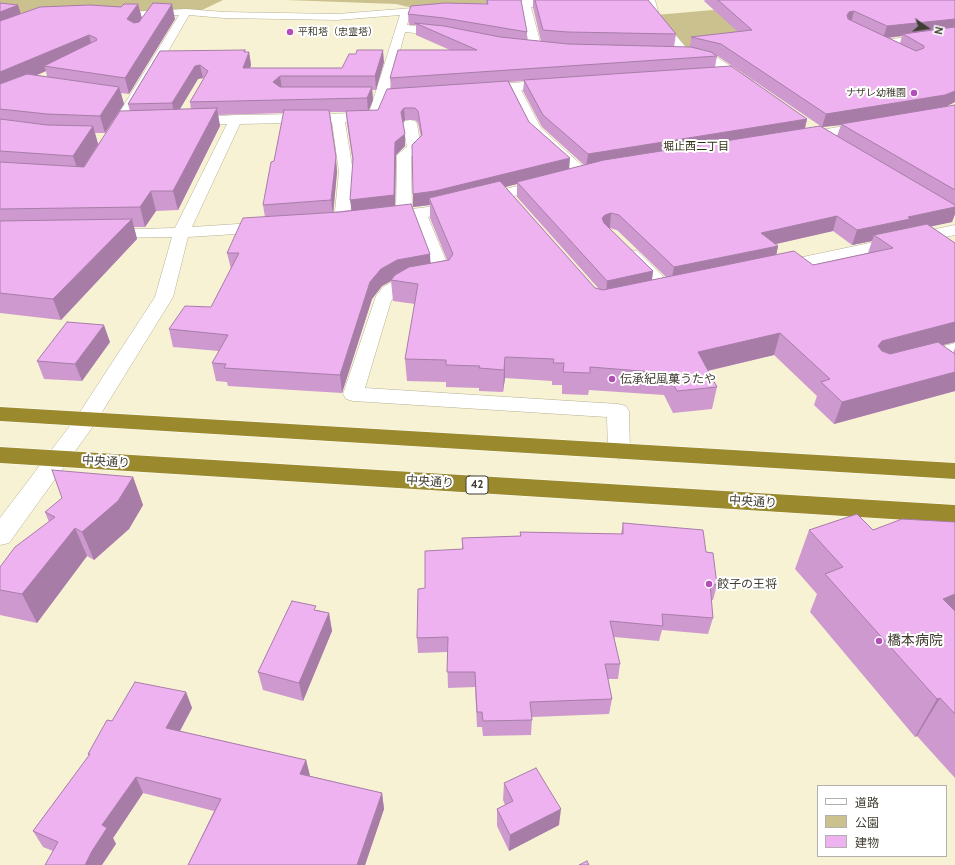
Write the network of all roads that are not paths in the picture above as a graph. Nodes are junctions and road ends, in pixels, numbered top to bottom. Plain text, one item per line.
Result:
1 (641, 0) edge
2 (649, 0) edge
3 (571, 2) edge
4 (525, 3) junction
5 (116, 5) edge
6 (478, 6) edge
7 (449, 8) edge
8 (186, 12) junction
9 (405, 12) junction
10 (153, 13) junction
11 (145, 24) edge
12 (401, 28) junction
13 (955, 35) edge
14 (458, 36) edge
15 (869, 37) edge
16 (937, 37) junction
17 (882, 43) junction
18 (955, 46) edge
19 (522, 47) edge
20 (900, 53) edge
21 (674, 54) edge
22 (689, 55) junction
23 (733, 72) junction
24 (710, 74) edge
25 (566, 83) edge
26 (513, 87) junction
27 (467, 90) edge
28 (757, 90) edge
29 (428, 93) edge
30 (367, 95) edge
31 (382, 95) junction
32 (119, 98) edge
33 (134, 100) junction
34 (189, 109) edge
35 (338, 117) junction
36 (236, 120) junction
37 (150, 122) edge
38 (410, 124) dead end
39 (884, 124) edge
40 (807, 125) edge
41 (820, 134) junction
42 (789, 139) edge
43 (840, 147) edge
44 (412, 214) junction
45 (373, 218) edge
46 (358, 219) edge
47 (342, 221) junction
48 (327, 222) edge
49 (281, 226) edge
50 (955, 230) edge
51 (181, 233) junction
52 (88, 234) edge
53 (620, 244) edge
54 (766, 269) edge
55 (645, 295) edge
56 (955, 349) edge
57 (932, 355) junction
58 (911, 360) edge
59 (955, 372) edge
60 (0, 414) edge
61 (86, 420) junction
62 (619, 451) junction
63 (0, 455) edge
64 (58, 459) junction
65 (955, 471) edge
66 (955, 514) edge
67 (0, 536) edge

1 - 2 street
2 - 22 street
3 - 4 street
4 - 6 street
4 - 19 street
5 - 10 street
7 - 9 street
8 - 9 street
8 - 10 street
8 - 33 street
9 - 12 street
10 - 11 street
12 - 14 street
12 - 31 street
13 - 16 street
15 - 17 street
16 - 17 street
16 - 18 street
17 - 20 street
21 - 22 street
22 - 23 street
23 - 24 street
23 - 28 street
25 - 26 street
26 - 27 street
26 - 44 street
29 - 31 street
30 - 31 street
31 - 35 street
32 - 33 street
33 - 37 street
34 - 36 street
35 - 36 street
35 - 47 street
36 - 51 street
38 - 44 street
39 - 41 street
40 - 41 street
41 - 42 street
41 - 43 street
44 - 45 street
44 - 62 street
46 - 47 street
47 - 48 street
49 - 51 street
50 - 54 street
51 - 52 street
51 - 61 street
53 - 55 street
56 - 57 street
57 - 58 street
57 - 59 street
60 - 61 highway
61 - 62 highway
61 - 64 street
62 - 65 highway
63 - 64 highway, 中央通り / 42
64 - 66 highway, 中央通り / 42
64 - 67 street

